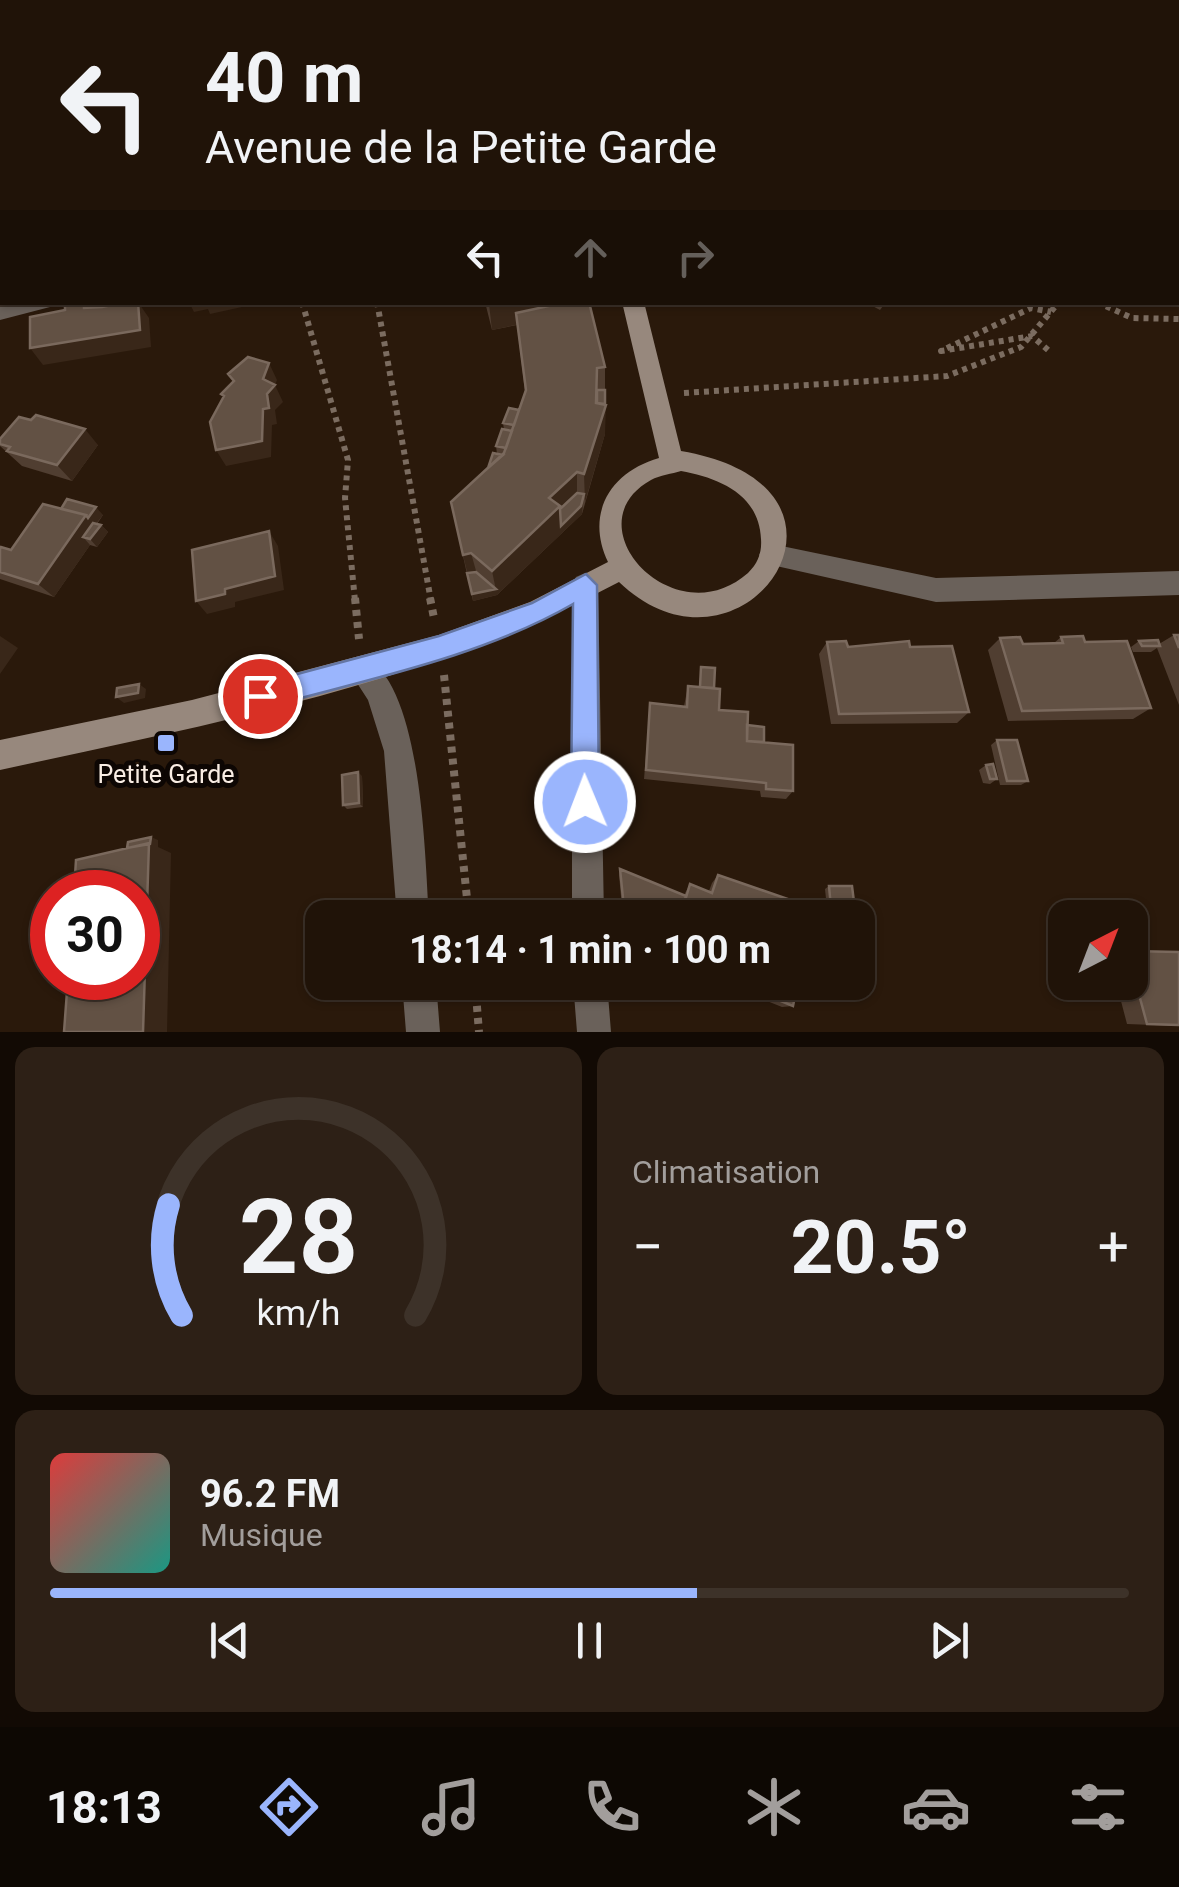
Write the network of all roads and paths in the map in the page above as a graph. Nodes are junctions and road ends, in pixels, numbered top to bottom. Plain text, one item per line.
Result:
1 (29, 305) edge
2 (303, 305) edge
3 (378, 305) edge
4 (634, 305) edge
5 (1057, 305) edge
6 (1104, 305) edge
7 (0, 312) edge
8 (1051, 312) junction
9 (1179, 319) edge
10 (1032, 336) junction
11 (1048, 350) dead end
12 (673, 395) dead end
13 (672, 462) junction
14 (772, 555) junction
15 (622, 568) junction
16 (1179, 583) edge
17 (586, 585) junction
18 (439, 648) junction
19 (362, 669) junction
20 (0, 754) edge
21 (411, 900) edge
22 (467, 900) edge
23 (588, 900) edge
24 (420, 1000) edge
25 (477, 1000) edge
26 (591, 1000) edge
27 (423, 1032) edge
28 (480, 1032) edge
29 (594, 1032) edge

1 - 7 street
2 - 19 path
3 - 18 path
4 - 13 street
5 - 8 path
6 - 9 path
8 - 10 path
8 - 10 path
10 - 11 path
10 - 12 path
13 - 14 street
13 - 15 street
14 - 15 street
14 - 16 street
15 - 17 street
17 - 18 street
17 - 23 street
18 - 19 street
18 - 22 path
19 - 20 street
19 - 21 street
24 - 27 street
25 - 28 path
26 - 29 street

